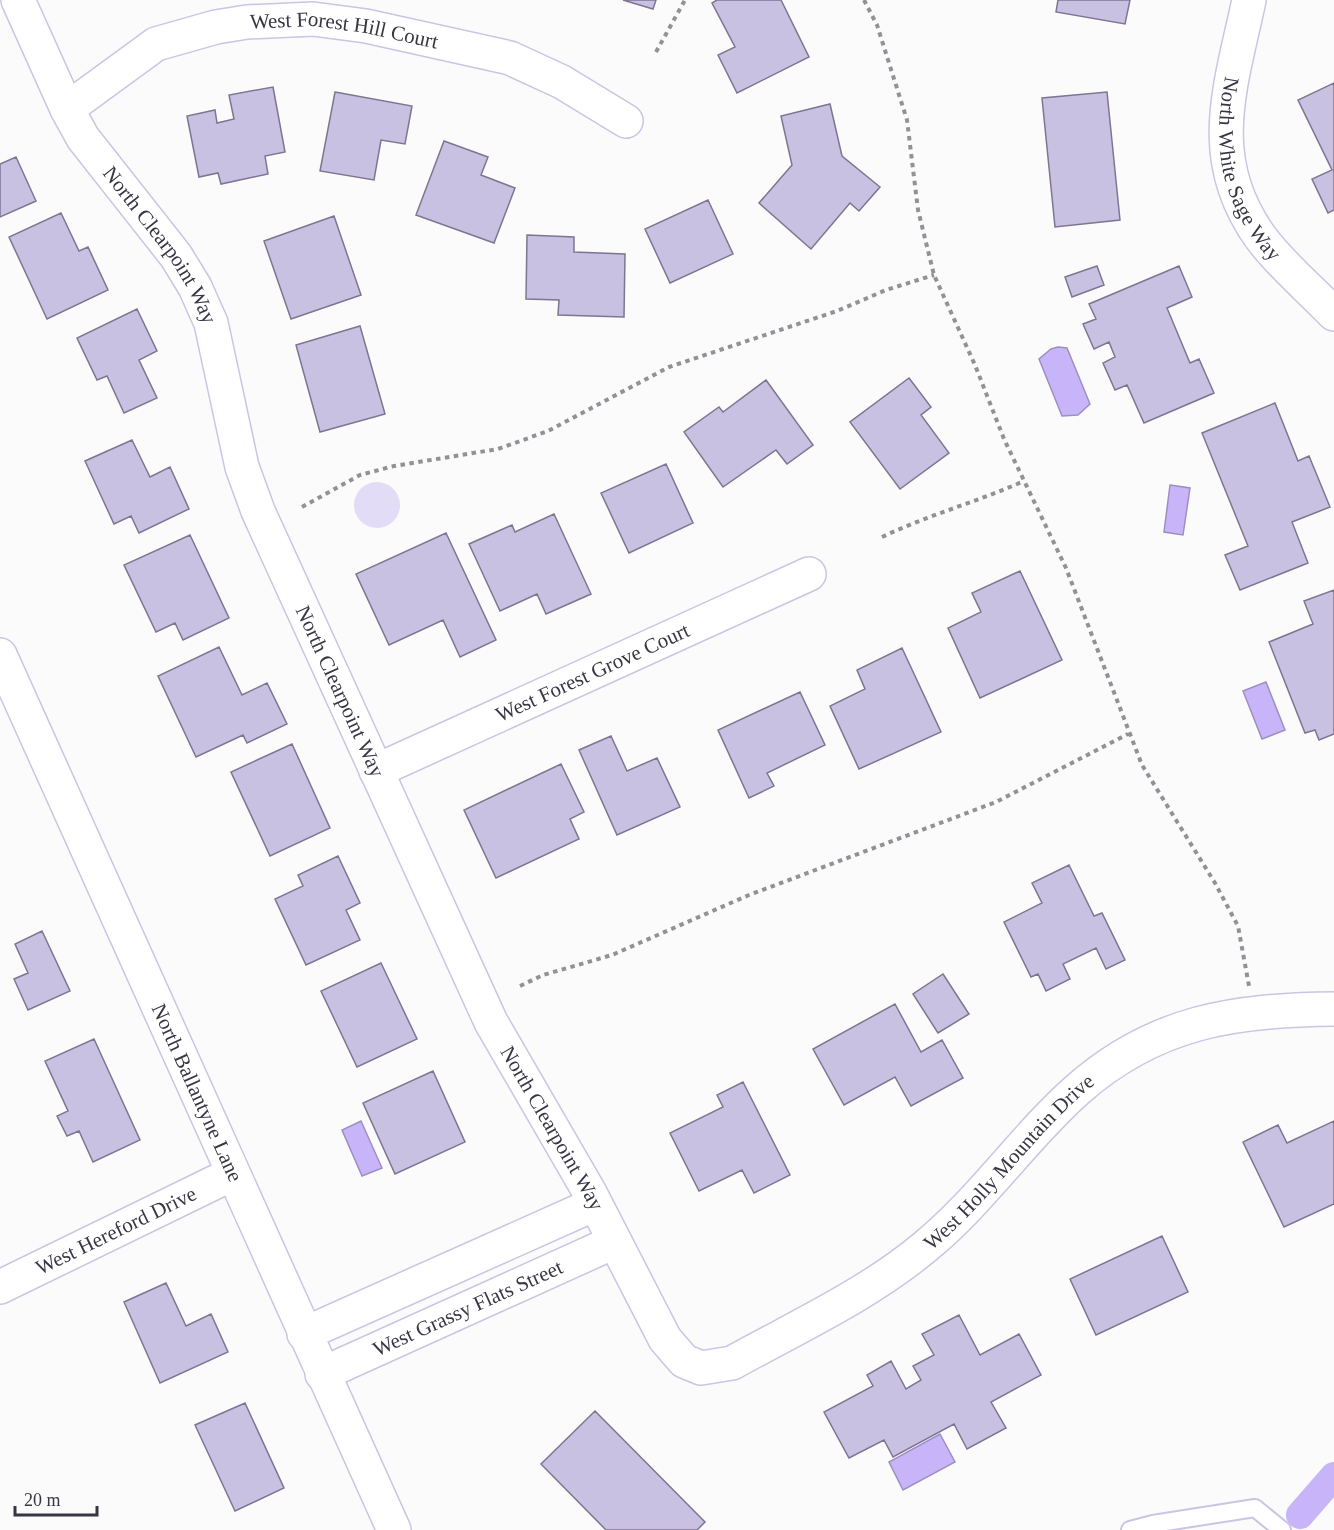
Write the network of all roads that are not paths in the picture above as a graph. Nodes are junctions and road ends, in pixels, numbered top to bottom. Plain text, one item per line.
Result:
1 (18, 0) edge
2 (1249, 0) edge
3 (67, 109) junction
4 (626, 121) dead end
5 (1334, 314) edge
6 (809, 574) dead end
7 (0, 655) edge
8 (376, 771) junction
9 (1334, 1009) edge
10 (232, 1174) junction
11 (595, 1204) junction
12 (614, 1242) junction
13 (0, 1287) edge
14 (304, 1334) junction
15 (701, 1368) joint
16 (322, 1374) junction
17 (394, 1530) edge
18 (1131, 1530) edge
19 (1282, 1530) edge

1 - 3 street, North Clearpoint Way
2 - 5 street, North White Sage Way
3 - 4 street, West Forest Hill Court
3 - 8 street, North Clearpoint Way
6 - 8 street, West Forest Grove Court
7 - 10 street, North Ballantyne Lane
8 - 11 street, North Clearpoint Way
9 - 15 street, West Holly Mountain Drive
10 - 13 street, West Hereford Drive
10 - 14 street, North Ballantyne Lane
11 - 12 street, North Clearpoint Way
11 - 14 street, West Grassy Flats Street
12 - 15 street, North Clearpoint Way
12 - 16 street, West Grassy Flats Street
14 - 16 street, North Ballantyne Lane
16 - 17 street, North Ballantyne Lane
18 - 19 lane

